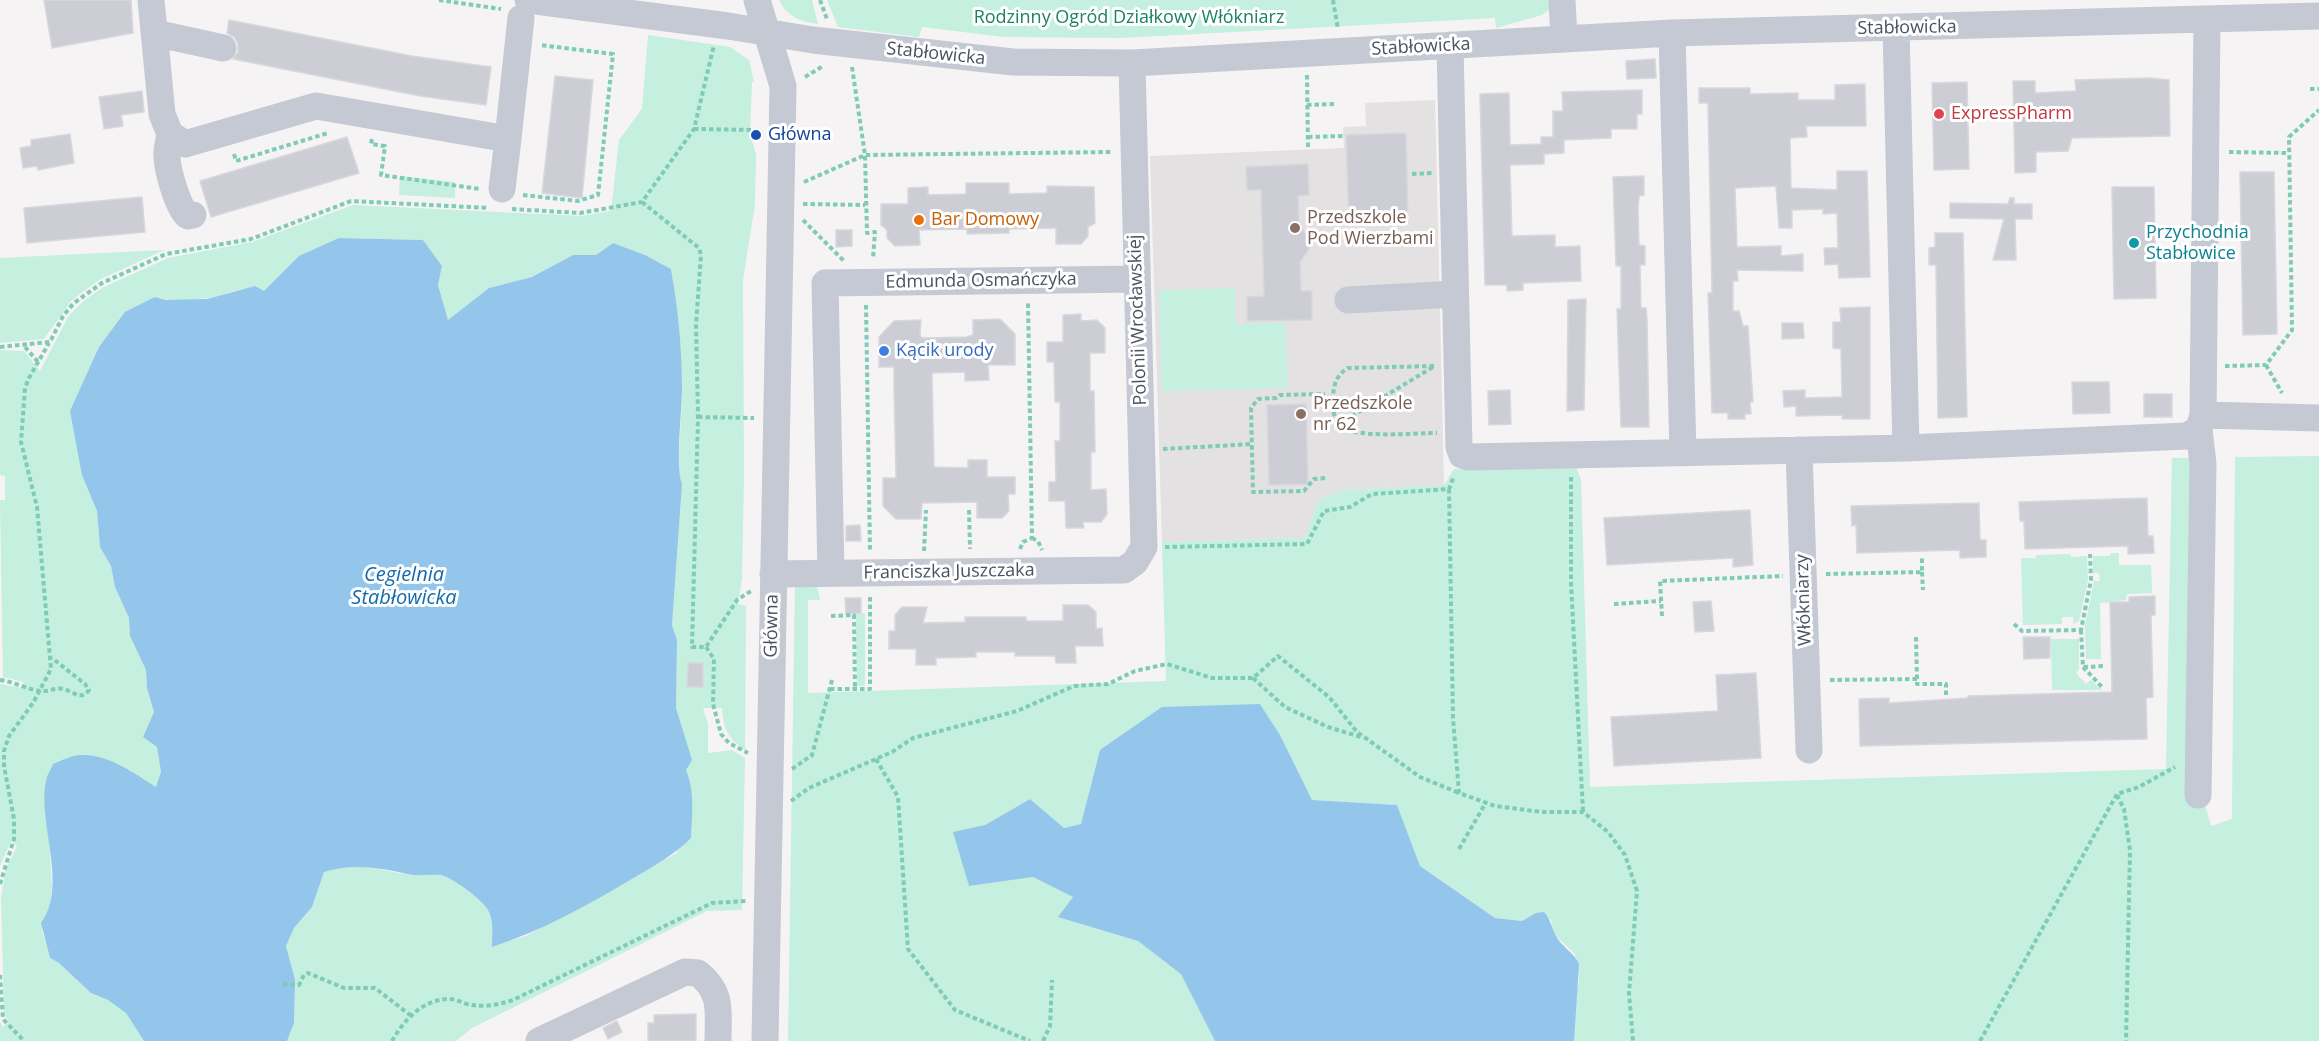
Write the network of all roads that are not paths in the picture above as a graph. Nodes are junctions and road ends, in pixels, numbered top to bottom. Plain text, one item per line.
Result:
1 (151, 0) edge
2 (757, 0) edge
3 (1562, 0) edge
4 (525, 9) edge
5 (2245, 9) edge
6 (2133, 11) edge
7 (2319, 16) edge
8 (2207, 19) junction
9 (1896, 28) junction
10 (767, 32) junction
11 (155, 33) junction
12 (1672, 33) junction
13 (1564, 39) junction
14 (1450, 45) junction
15 (223, 48) dead end
16 (1132, 63) junction
17 (170, 134) junction
18 (508, 139) junction
19 (499, 202) road end
20 (193, 215) dead end
21 (1137, 279) junction
22 (1455, 294) junction
23 (1348, 300) dead end
24 (2319, 418) edge
25 (2201, 422) junction
26 (1906, 448) junction
27 (1799, 450) junction
28 (1683, 453) junction
29 (1124, 570) joint
30 (831, 573) junction
31 (765, 582) junction
32 (1809, 750) dead end
33 (2198, 795) dead end
34 (539, 1041) edge
35 (718, 1041) edge
36 (765, 1041) edge

1 - 11 street
2 - 10 street, Główna
3 - 13 street
4 - 10 street, Stabłowicka
4 - 18 street
5 - 7 street, Stabłowicka
5 - 8 street, Stabłowicka
6 - 8 street, Stabłowicka
6 - 9 street, Stabłowicka
8 - 25 street
9 - 12 street, Stabłowicka
9 - 26 street
10 - 16 street, Stabłowicka
10 - 31 street, Główna
11 - 15 street
11 - 17 street
12 - 13 street, Stabłowicka
12 - 28 street
13 - 14 street, Stabłowicka
14 - 16 street, Stabłowicka
14 - 22 street
16 - 21 street, Polonii Wrocławskiej
17 - 18 street
17 - 20 street
18 - 19 street
21 - 29 street, Polonii Wrocławskiej
21 - 30 street, Edmunda Osmańczyka
22 - 23 street
22 - 28 street
24 - 25 street
25 - 26 street
25 - 33 street
26 - 27 street
27 - 28 street
27 - 32 street, Włókniarzy
29 - 30 street, Franciszka Juszczaka
30 - 31 street, Franciszka Juszczaka
31 - 36 street, Główna
34 - 35 street

